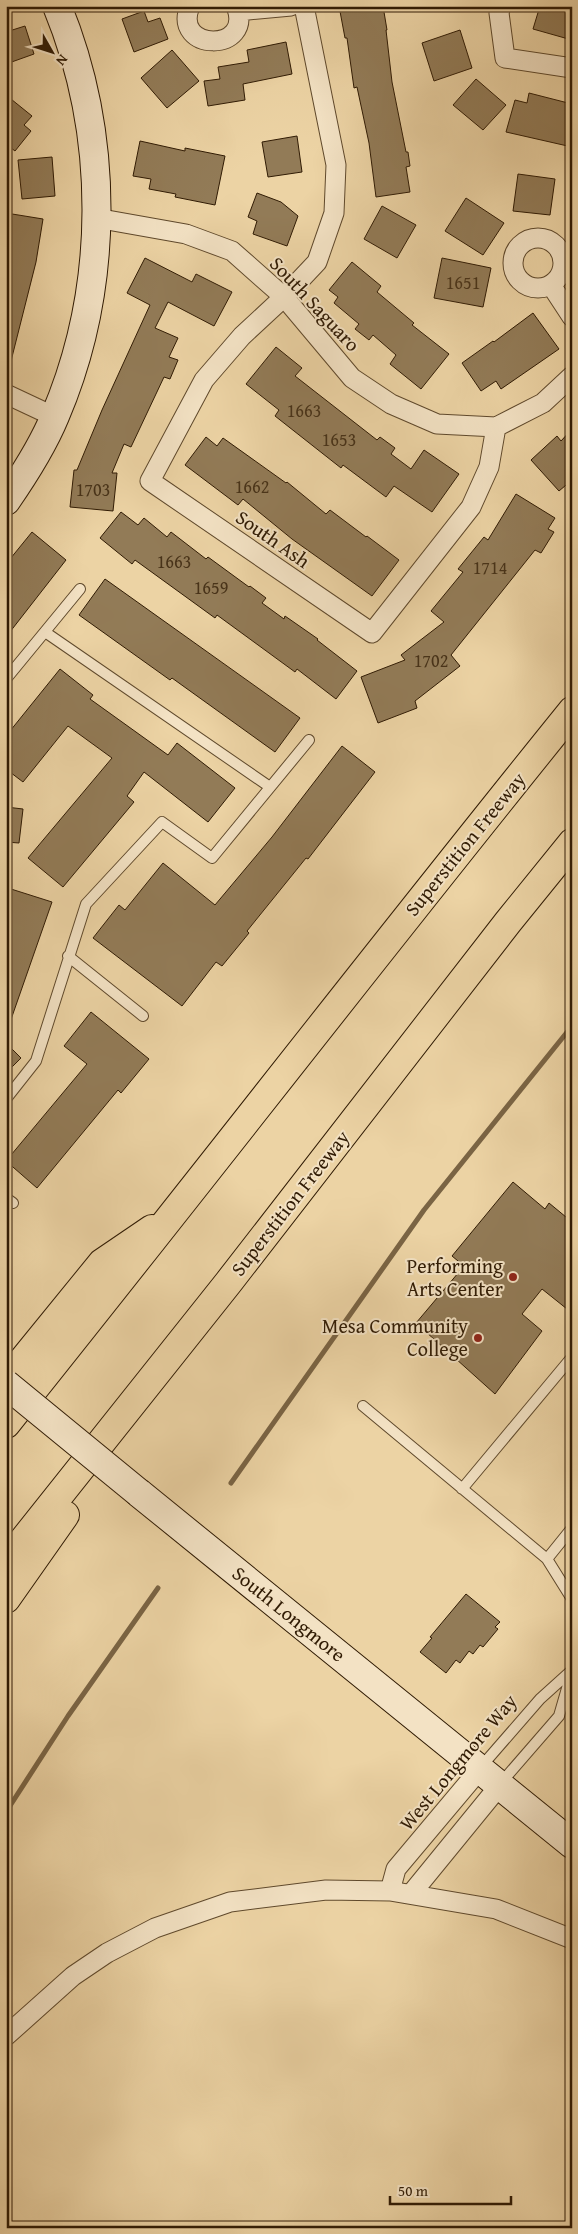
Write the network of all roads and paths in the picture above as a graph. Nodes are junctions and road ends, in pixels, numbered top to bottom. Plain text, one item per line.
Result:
1 (57, 6) edge
2 (190, 6) edge
3 (291, 6) edge
4 (304, 6) edge
5 (501, 6) edge
6 (237, 9) edge
7 (572, 68) edge
8 (96, 218) junction
9 (551, 285) dead end
10 (284, 298) junction
11 (572, 317) edge
12 (572, 376) edge
13 (6, 394) edge
14 (55, 417) junction
15 (496, 427) junction
16 (6, 501) edge
17 (80, 589) dead end
18 (45, 632) junction
19 (6, 679) edge
20 (572, 701) edge
21 (572, 711) edge
22 (309, 740) dead end
23 (270, 787) junction
24 (572, 843) edge
25 (572, 853) edge
26 (439, 876) junction
27 (508, 922) junction
28 (68, 956) junction
29 (143, 1016) dead end
30 (6, 1098) edge
31 (174, 1214) junction
32 (228, 1283) junction
33 (572, 1356) edge
34 (6, 1382) edge
35 (363, 1406) dead end
36 (6, 1424) edge
37 (462, 1489) junction
38 (572, 1528) edge
39 (547, 1559) junction
40 (6, 1562) edge
41 (6, 1599) edge
42 (572, 1599) edge
43 (572, 1671) edge
44 (490, 1777) junction
45 (572, 1844) edge
46 (390, 1891) junction
47 (411, 1894) junction
48 (572, 1939) edge
49 (6, 2036) edge

1 - 8 street
2 - 6 street
3 - 6 street
4 - 10 street
5 - 7 street
8 - 10 street, South Saguaro
8 - 14 street
9 - 11 street
10 - 15 street, South Saguaro
10 - 15 street, South Ash
12 - 15 street
13 - 14 street
14 - 16 street
17 - 18 lane
18 - 19 lane
18 - 23 lane
20 - 26 highway
21 - 26 highway, Superstition Freeway
22 - 23 lane
23 - 28 lane
24 - 27 highway, Superstition Freeway
25 - 27 highway
26 - 31 highway, Superstition Freeway
27 - 32 highway, Superstition Freeway
28 - 29 lane
28 - 30 lane
31 - 34 highway
31 - 36 highway, Superstition Freeway
32 - 40 highway, Superstition Freeway
32 - 41 highway
33 - 37 lane
34 - 44 street, South Longmore, bridge
35 - 37 lane
37 - 39 lane
38 - 39 lane
39 - 42 lane
43 - 44 lane, West Longmore Way
43 - 44 lane, West Longmore Way
44 - 45 street, South Longmore
44 - 46 street, West Longmore Way
44 - 47 street, West Longmore Way
46 - 47 street
46 - 49 street
47 - 48 street

